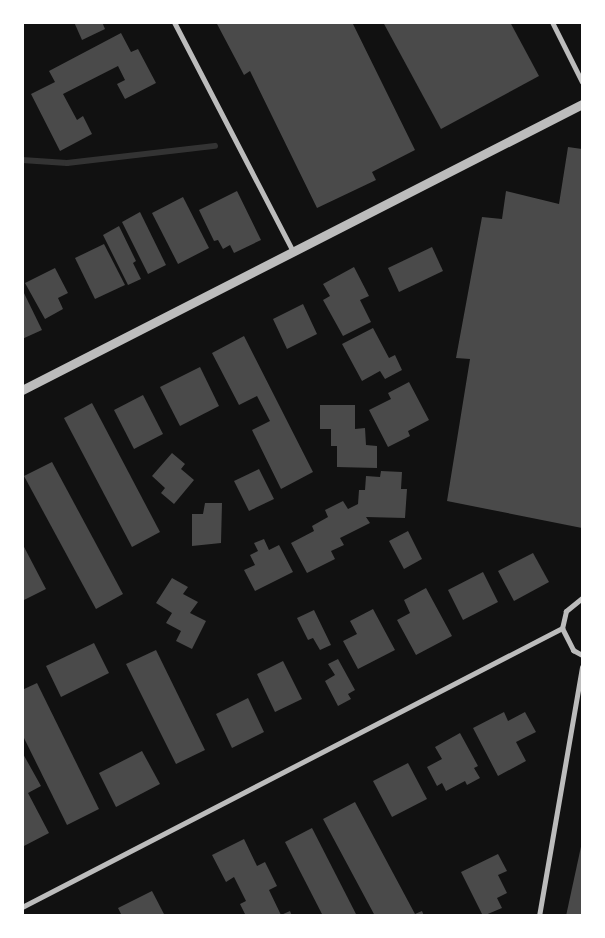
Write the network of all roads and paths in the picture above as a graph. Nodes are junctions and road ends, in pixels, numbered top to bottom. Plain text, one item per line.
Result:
1 (174, 22) edge
2 (552, 22) edge
3 (582, 82) edge
4 (582, 104) edge
5 (294, 252) junction
6 (22, 390) edge
7 (582, 598) edge
8 (562, 628) junction
9 (582, 655) edge
10 (582, 667) edge
11 (22, 907) edge
12 (539, 916) edge

1 - 5 street
2 - 3 street
4 - 5 street
5 - 6 street
7 - 8 street
8 - 9 street
8 - 11 street
10 - 12 street

